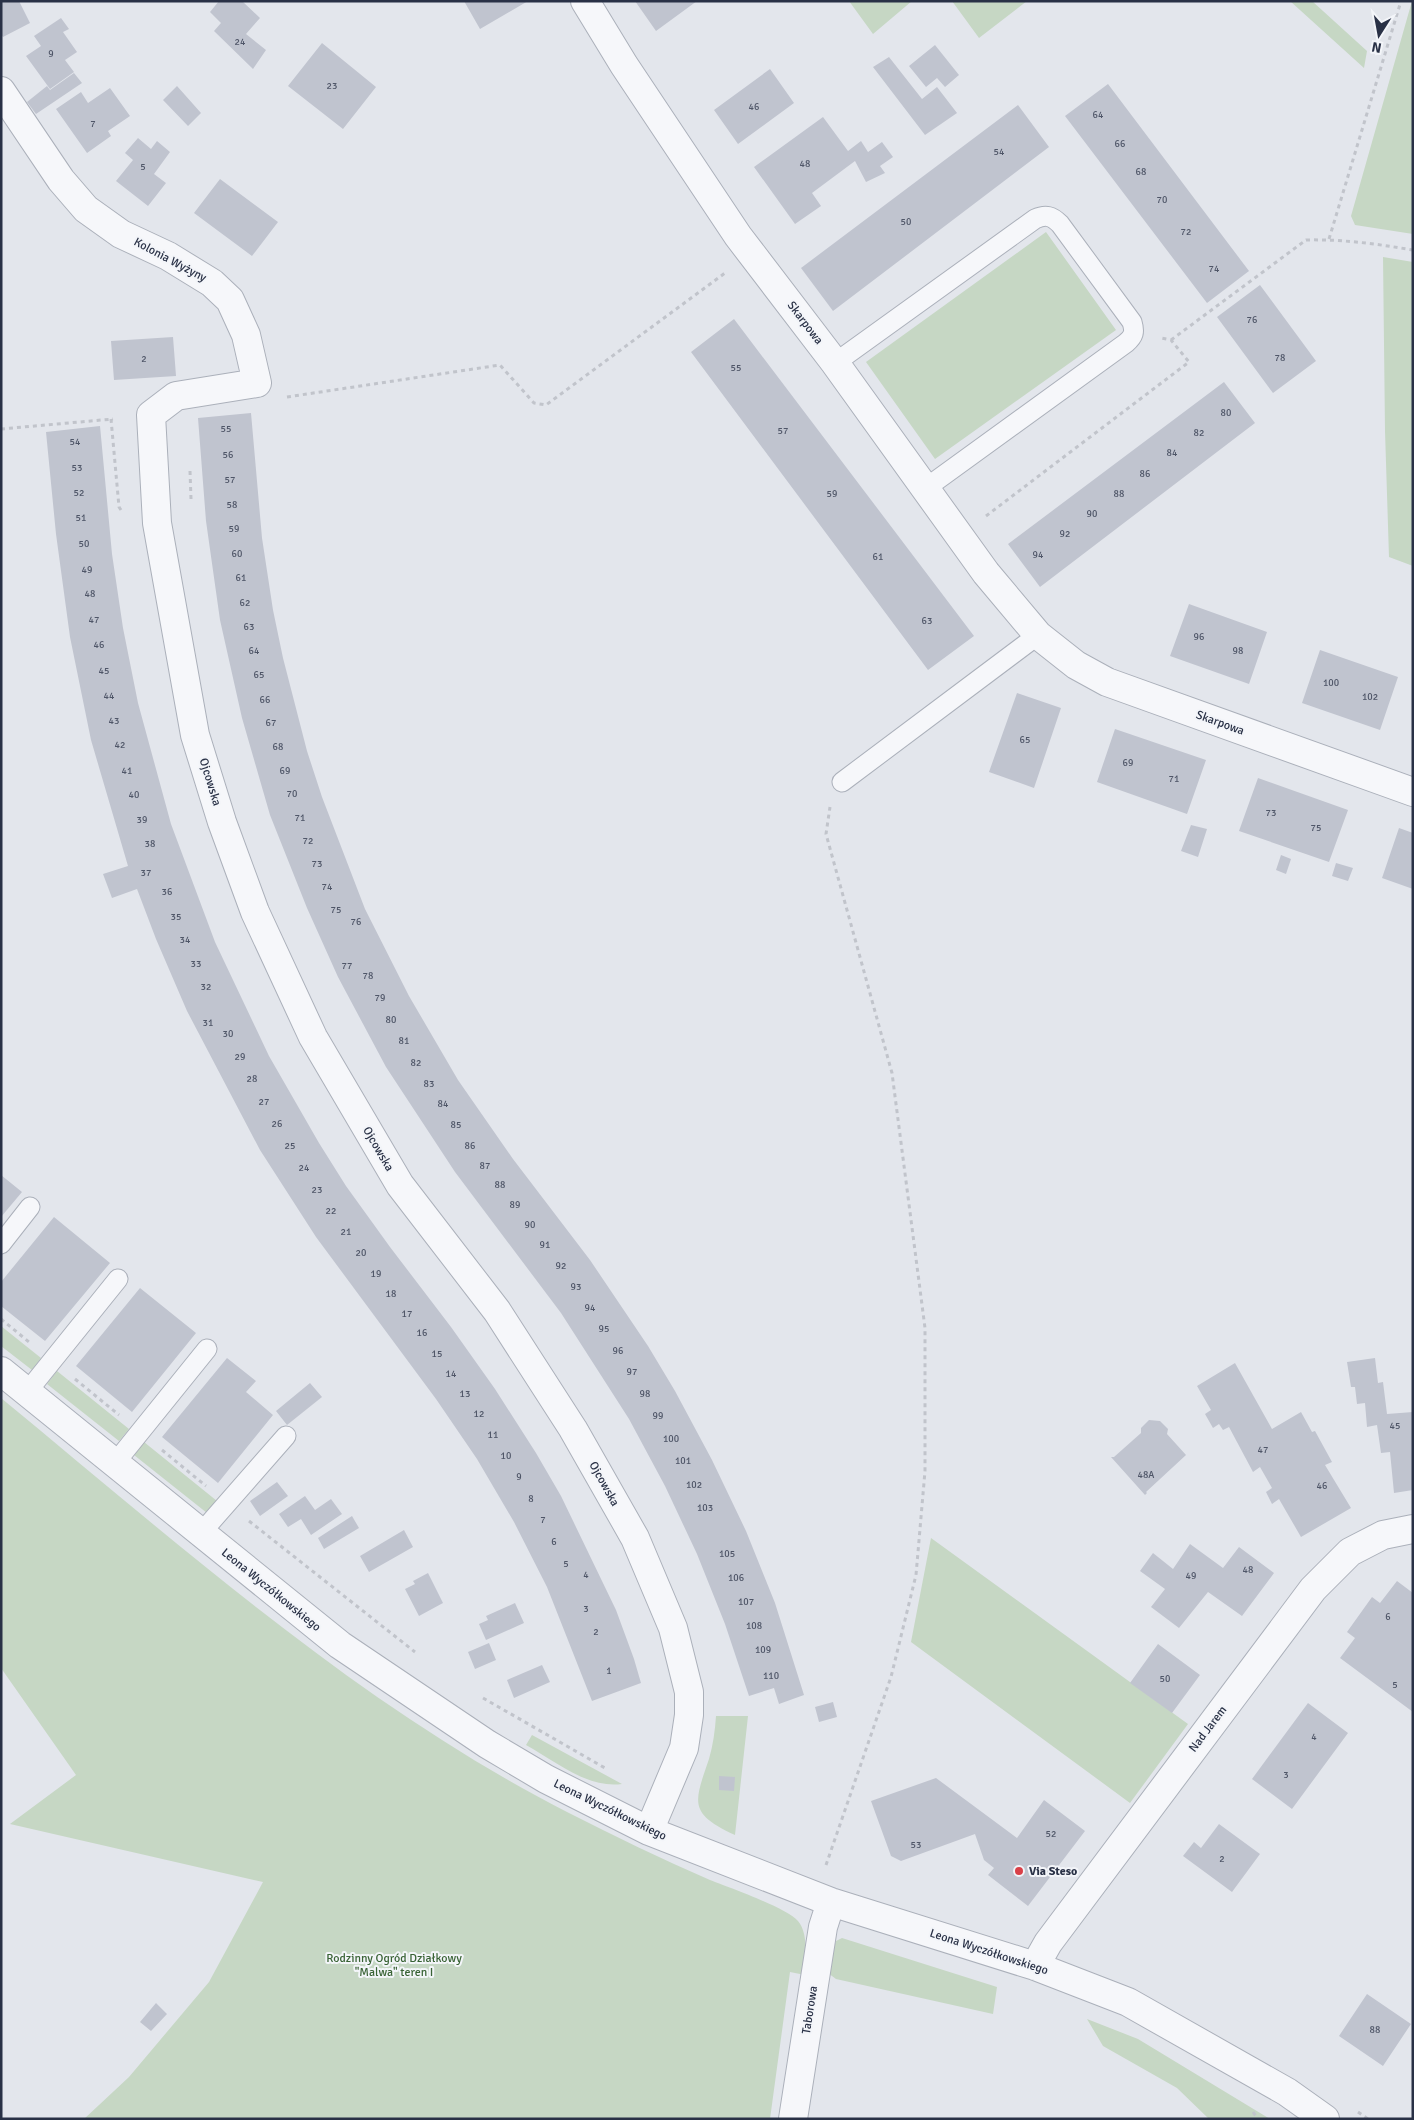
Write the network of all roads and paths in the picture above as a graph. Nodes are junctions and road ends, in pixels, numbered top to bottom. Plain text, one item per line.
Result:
1 (585, 1) edge
2 (1401, 1) edge
3 (1, 91) edge
4 (1329, 239) junction
5 (1413, 250) edge
6 (751, 253) junction
7 (835, 363) junction
8 (256, 383) junction
9 (151, 416) junction
10 (1, 429) edge
11 (190, 468) dead end
12 (926, 488) junction
13 (189, 504) dead end
14 (960, 536) junction
15 (1038, 635) junction
16 (842, 782) joint
17 (1413, 792) edge
18 (30, 1207) dead end
19 (1, 1244) edge
20 (118, 1279) dead end
21 (1, 1319) edge
22 (207, 1349) dead end
23 (52, 1360) junction
24 (1, 1371) edge
25 (27, 1392) junction
26 (140, 1432) junction
27 (286, 1436) dead end
28 (115, 1463) junction
29 (227, 1503) junction
30 (1413, 1529) edge
31 (201, 1533) junction
32 (422, 1657) dead end
33 (480, 1696) dead end
34 (613, 1773) dead end
35 (650, 1831) junction
36 (823, 1872) dead end
37 (831, 1902) junction
38 (1035, 1966) junction
39 (1353, 2109) dead end
40 (793, 2119) edge
41 (1325, 2119) edge
42 (1368, 2119) edge

1 - 6 street, Skarpowa
2 - 4 path
3 - 8 street, Kolonia Wyżyny
4 - 5 path
4 - 14 path
6 - 7 street, Skarpowa
6 - 8 path
7 - 12 street, Skarpowa
7 - 12 lane
8 - 9 street
9 - 10 path
9 - 35 street, Ojcowska
11 - 13 path
12 - 14 street, Skarpowa
14 - 15 street, Skarpowa
15 - 16 lane
15 - 17 street, Skarpowa
16 - 36 path
18 - 19 lane
20 - 23 lane
21 - 23 path
22 - 26 lane
23 - 25 lane
23 - 26 path
24 - 25 street, Leona Wyczółkowskiego
25 - 28 street, Leona Wyczółkowskiego
26 - 28 lane
26 - 29 path
27 - 29 lane
28 - 31 street, Leona Wyczółkowskiego
29 - 31 lane
29 - 32 path
30 - 38 street, Nad Jarem
31 - 35 street, Leona Wyczółkowskiego
33 - 34 path
35 - 37 street, Leona Wyczółkowskiego
37 - 38 street, Leona Wyczółkowskiego
37 - 40 street, Taborowa
38 - 41 street, Leona Wyczółkowskiego
39 - 42 path

